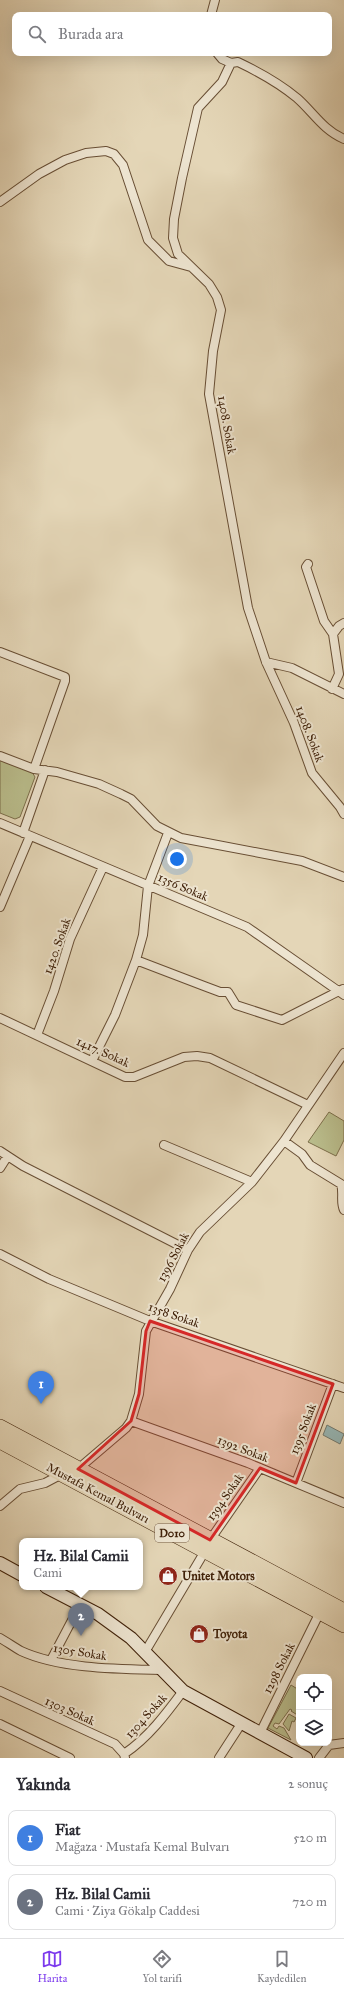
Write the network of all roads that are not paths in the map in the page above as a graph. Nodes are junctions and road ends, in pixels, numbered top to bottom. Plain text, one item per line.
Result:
1 (215, 0) edge
2 (211, 12) edge
3 (220, 56) edge
4 (231, 63) junction
5 (344, 139) edge
6 (0, 202) edge
7 (192, 268) junction
8 (308, 564) dead end
9 (344, 623) edge
10 (333, 634) junction
11 (0, 652) edge
12 (266, 662) junction
13 (332, 689) junction
14 (344, 694) edge
15 (0, 756) edge
16 (34, 769) junction
17 (45, 770) junction
18 (344, 814) edge
19 (0, 823) edge
20 (168, 833) junction
21 (26, 834) junction
22 (103, 867) junction
23 (344, 877) edge
24 (148, 886) junction
25 (0, 907) edge
26 (136, 960) junction
27 (342, 991) edge
28 (0, 1018) edge
29 (37, 1035) junction
30 (344, 1053) edge
31 (92, 1061) junction
32 (308, 1105) junction
33 (284, 1140) junction
34 (164, 1145) dead end
35 (0, 1151) edge
36 (7, 1157) junction
37 (0, 1168) edge
38 (252, 1182) junction
39 (344, 1210) edge
40 (188, 1250) junction
41 (0, 1254) edge
42 (150, 1321) junction
43 (333, 1384) junction
44 (344, 1388) edge
45 (131, 1421) junction
46 (0, 1427) edge
47 (0, 1441) edge
48 (260, 1468) junction
49 (78, 1469) junction
50 (62, 1474) junction
51 (296, 1483) junction
52 (344, 1503) edge
53 (0, 1506) edge
54 (207, 1545) junction
55 (0, 1563) edge
56 (19, 1573) edge
57 (52, 1590) edge
58 (80, 1605) junction
59 (344, 1611) edge
60 (320, 1612) junction
61 (344, 1625) edge
62 (0, 1638) edge
63 (145, 1652) junction
64 (51, 1660) junction
65 (161, 1670) junction
66 (0, 1691) edge
67 (183, 1691) junction
68 (0, 1724) edge
69 (241, 1724) junction
70 (260, 1733) junction
71 (344, 1743) edge
72 (292, 1755) edge
73 (124, 1756) edge
74 (70, 1758) edge
75 (220, 1758) edge
76 (306, 1758) edge
77 (319, 1758) edge

1 - 2 street
3 - 4 street
4 - 5 street
4 - 7 street, 1408. Sokak
6 - 7 street
7 - 12 street, 1408. Sokak
8 - 10 street
9 - 10 street
10 - 13 street
11 - 16 street
12 - 13 street
12 - 18 street, 1408. Sokak
13 - 14 street
15 - 16 street
16 - 17 street
17 - 20 street
17 - 21 street
19 - 21 street, 1356 Sokak
20 - 23 street
20 - 24 street
21 - 22 street, 1356 Sokak
21 - 25 street
22 - 24 street, 1356 Sokak
22 - 29 street, 1420. Sokak
24 - 26 street
24 - 27 street, 1356 Sokak
26 - 27 street
26 - 31 street
28 - 29 street, 1417. Sokak
29 - 31 street, 1417. Sokak
30 - 32 street, 1396 Sokak
31 - 32 street, 1417. Sokak
32 - 33 street, 1396 Sokak
33 - 38 street, 1396 Sokak
33 - 39 street
34 - 38 street
35 - 36 street
36 - 37 street
36 - 40 street
38 - 40 street, 1396 Sokak
40 - 42 street, 1396 Sokak
41 - 42 street, 1358 Sokak
42 - 43 street, 1358 Sokak
42 - 45 street, 1396 Sokak
43 - 44 street, 1358 Sokak
43 - 51 street, 1395 Sokak
45 - 48 street, 1392 Sokak
45 - 49 street, 1396 Sokak
46 - 49 highway, Mustafa Kemal Bulvarı / D010
47 - 50 highway, Mustafa Kemal Bulvarı / D010
48 - 51 street, 1392 Sokak
48 - 54 street, 1394 Sokak
49 - 54 highway, Mustafa Kemal Bulvarı / D010
50 - 53 street
50 - 54 highway, Mustafa Kemal Bulvarı / D010
51 - 52 street, 1392 Sokak
54 - 59 highway, Mustafa Kemal Bulvarı / D010
54 - 60 highway, Mustafa Kemal Bulvarı / D010
54 - 63 street, 1394 Sokak
55 - 56 street
57 - 58 street
58 - 63 street
58 - 64 street
60 - 61 highway, Mustafa Kemal Bulvarı / D010
60 - 70 street, 1298 Sokak
62 - 64 street, 1305 Sokak
63 - 65 street
64 - 65 street, 1305 Sokak
65 - 67 street
66 - 73 street, 1303 Sokak
67 - 69 street
67 - 73 street, 1304 Sokak
68 - 74 street
69 - 70 street
69 - 75 street
70 - 72 street
71 - 77 street
72 - 76 street

